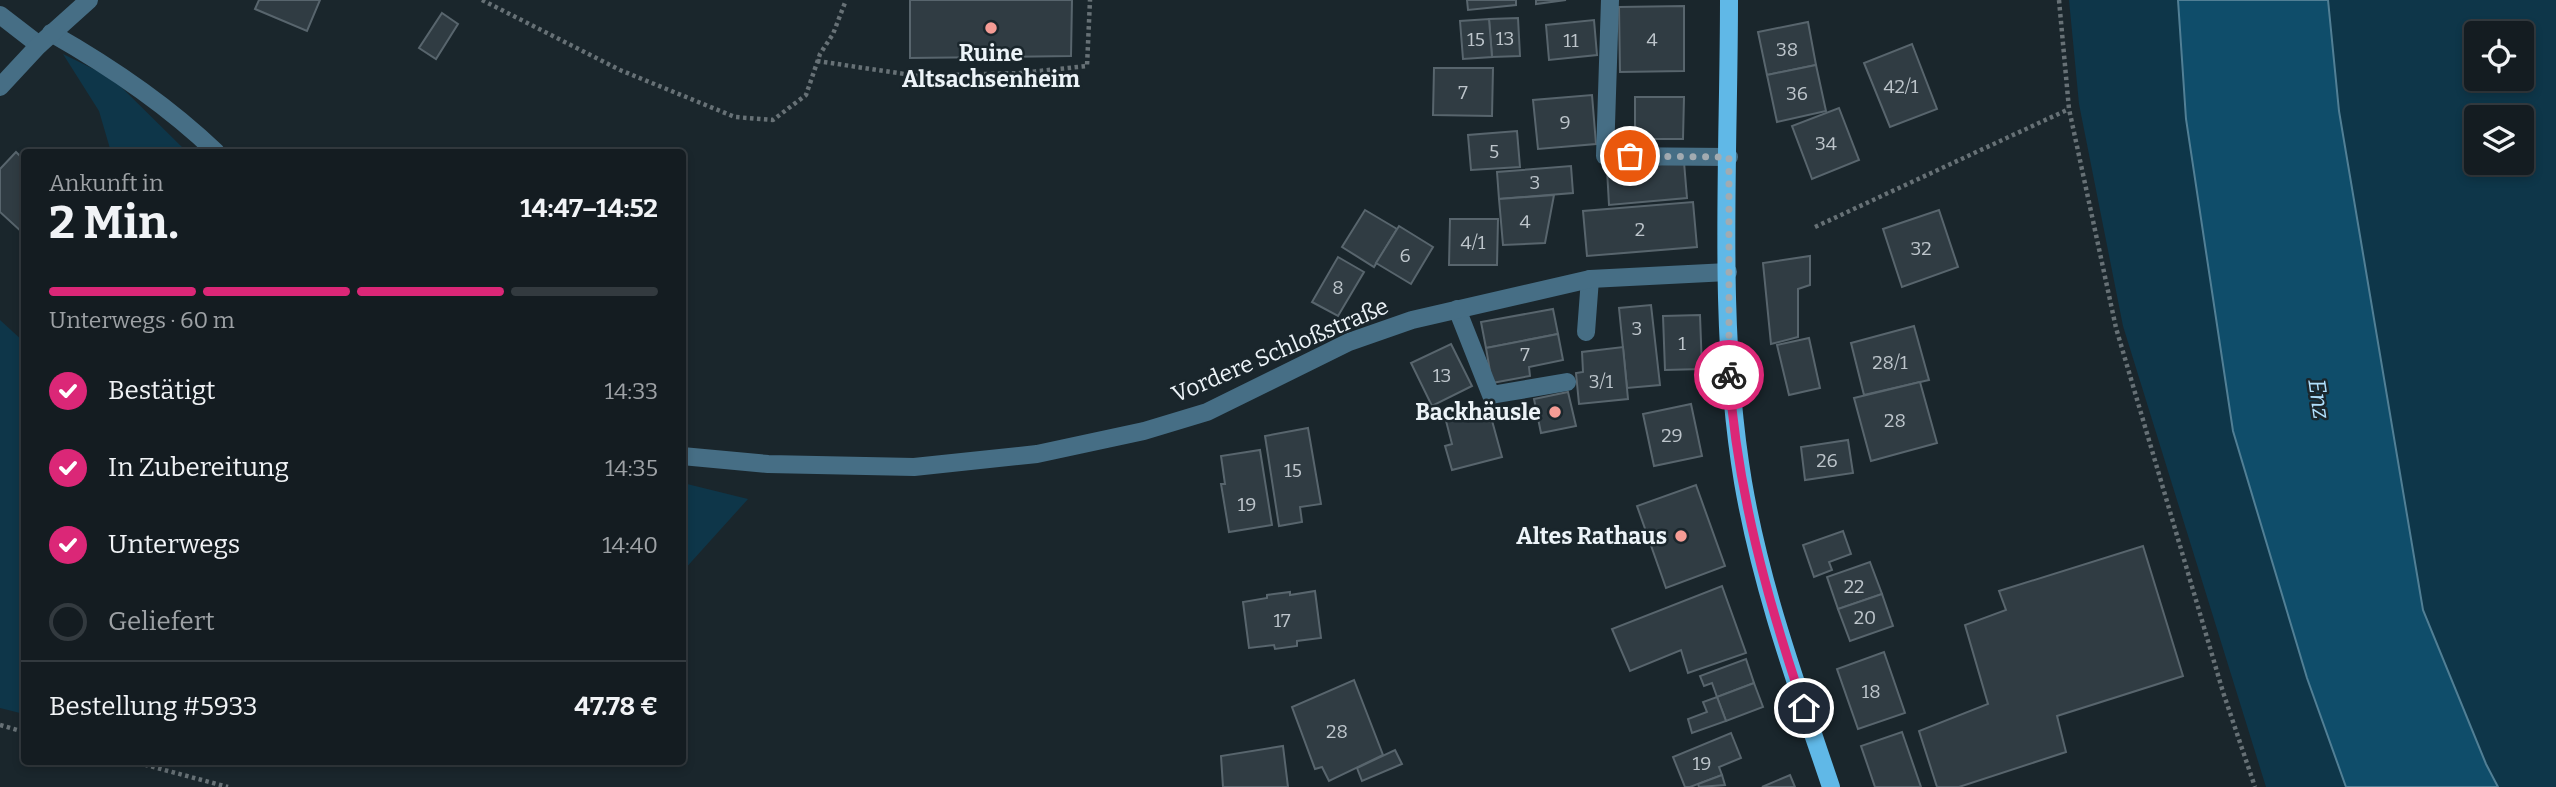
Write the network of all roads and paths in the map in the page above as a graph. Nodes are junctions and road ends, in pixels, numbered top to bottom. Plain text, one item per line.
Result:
1 (89, 0) edge
2 (482, 0) edge
3 (846, 0) edge
4 (1090, 0) edge
5 (1610, 0) edge
6 (1730, 0) edge
7 (2059, 0) edge
8 (0, 15) edge
9 (45, 39) junction
10 (817, 61) junction
11 (0, 87) edge
12 (2070, 109) junction
13 (212, 149) edge
14 (1729, 157) junction
15 (1815, 227) dead end
16 (1728, 272) junction
17 (1590, 279) junction
18 (1457, 309) junction
19 (1586, 332) dead end
20 (1567, 382) dead end
21 (686, 456) edge
22 (0, 724) edge
23 (21, 731) edge
24 (146, 765) edge
25 (228, 787) edge
26 (1831, 787) edge
27 (2255, 787) edge

1 - 9 street
2 - 10 path
3 - 10 path
4 - 10 path
5 - 14 street
6 - 14 main road
7 - 12 path
8 - 9 street
9 - 11 street
9 - 13 street
12 - 15 path
12 - 27 path
14 - 16 main road
16 - 17 street, Vordere Schloßstraße
16 - 26 main road
17 - 18 street, Vordere Schloßstraße
17 - 19 street
18 - 20 street
18 - 21 street, Vordere Schloßstraße
22 - 23 path
24 - 25 path

